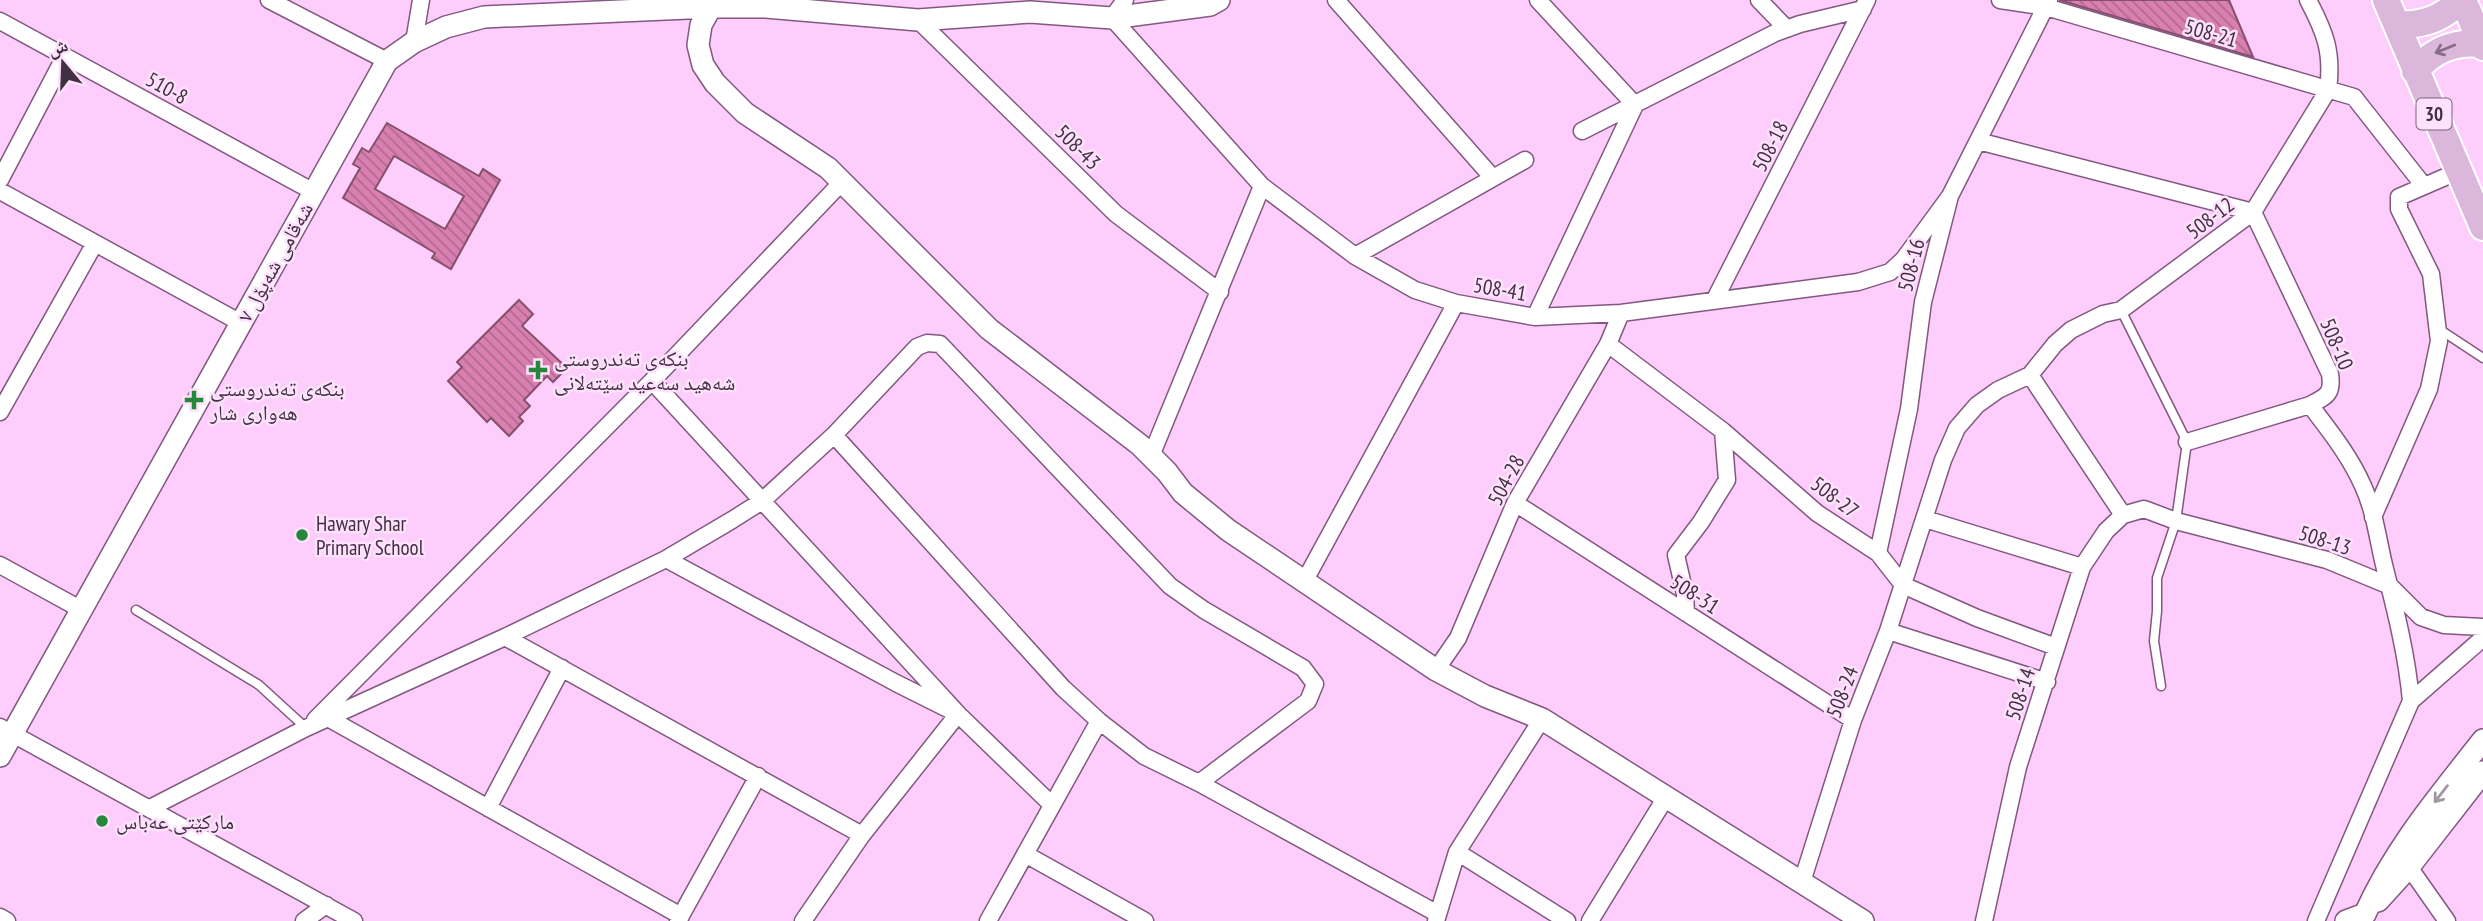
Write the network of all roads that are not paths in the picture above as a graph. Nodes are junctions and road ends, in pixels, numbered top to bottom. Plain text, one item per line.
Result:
1 (269, 0) edge
2 (421, 0) edge
3 (1125, 0) edge
4 (1219, 0) edge
5 (1336, 0) edge
6 (1759, 0) edge
7 (2000, 0) edge
8 (2308, 0) edge
9 (2386, 0) edge
10 (2461, 0) edge
11 (1542, 2) edge
12 (712, 3) edge
13 (2048, 3) edge
14 (1865, 5) edge
15 (1026, 6) edge
16 (1112, 18) junction
17 (918, 20) junction
18 (0, 21) edge
19 (2397, 24) junction
20 (1786, 28) junction
21 (414, 42) junction
22 (2482, 46) edge
23 (65, 57) junction
24 (387, 61) junction
25 (2415, 71) junction
26 (2328, 90) junction
27 (1635, 105) junction
28 (1583, 131) dead end
29 (1978, 141) junction
30 (1525, 160) dead end
31 (2459, 171) junction
32 (1493, 178) junction
33 (0, 180) edge
34 (842, 182) junction
35 (1262, 186) junction
36 (2424, 187) junction
37 (0, 191) edge
38 (314, 192) junction
39 (1950, 196) junction
40 (2253, 212) junction
41 (2483, 227) edge
42 (95, 243) junction
43 (1355, 256) junction
44 (1220, 292) junction
45 (1714, 301) junction
46 (1456, 303) junction
47 (2121, 310) junction
48 (1621, 313) junction
49 (1535, 317) junction
50 (242, 323) junction
51 (2437, 327) junction
52 (1608, 344) junction
53 (2483, 358) edge
54 (2030, 375) junction
55 (652, 381) junction
56 (2, 403) edge
57 (2310, 405) junction
58 (1723, 431) junction
59 (834, 435) junction
60 (2187, 442) junction
61 (1152, 456) junction
62 (762, 501) junction
63 (1515, 503) junction
64 (2123, 515) junction
65 (2374, 517) junction
66 (1925, 519) junction
67 (2176, 521) junction
68 (1878, 553) junction
69 (666, 559) junction
70 (0, 565) edge
71 (2082, 567) junction
72 (1304, 582) junction
73 (1903, 584) junction
74 (2390, 586) junction
75 (82, 610) junction
76 (136, 610) dead end
77 (1686, 613) junction
78 (2483, 627) edge
79 (1888, 631) junction
80 (505, 637) junction
81 (2483, 638) edge
82 (2056, 647) junction
83 (562, 668) junction
84 (1436, 670) junction
85 (2047, 682) junction
86 (2161, 686) dead end
87 (2411, 701) junction
88 (958, 714) junction
89 (328, 718) junction
90 (1542, 719) junction
91 (1853, 720) junction
92 (1099, 721) junction
93 (306, 728) junction
94 (6, 730) edge
95 (2483, 740) edge
96 (0, 756) edge
97 (2483, 772) edge
98 (758, 776) junction
99 (1199, 783) junction
100 (1666, 797) junction
101 (1052, 805) junction
102 (150, 808) junction
103 (488, 808) junction
104 (862, 835) junction
105 (1457, 852) junction
106 (1025, 853) junction
107 (2409, 867) junction
108 (1802, 882) junction
109 (326, 905) junction
110 (0, 917) edge
111 (679, 918) edge
112 (1437, 918) edge
113 (2357, 919) edge
114 (7, 921) edge
115 (304, 921) edge
116 (354, 921) edge
117 (803, 921) edge
118 (988, 921) edge
119 (1145, 921) edge
120 (1567, 921) edge
121 (1590, 921) edge
122 (1863, 921) edge
123 (1984, 921) edge
124 (2316, 921) edge
125 (2448, 921) edge

1 - 24 street
2 - 21 street
3 - 16 street
4 - 16 street, شەقامی شەپۆل ٧
5 - 32 street
6 - 20 street
7 - 13 street, 508-21
8 - 26 street
9 - 19 main road, 30
10 - 19 main road
10 - 22 main road
11 - 27 street
12 - 17 street, شەقامی شەپۆل ٧
12 - 21 street, شەقامی شەپۆل ٧
12 - 34 street
13 - 26 street, 508-21
13 - 29 street, 508-16
14 - 20 street
14 - 45 street, 508-18
15 - 16 street, شەقامی شەپۆل ٧
15 - 17 street, شەقامی شەپۆل ٧
16 - 35 street, 508-41
17 - 44 street, 508-43
18 - 23 street, 510-8
19 - 25 main road, 30
20 - 27 street
21 - 24 street, شەقامی شەپۆل ٧
22 -> 25 main road
23 - 33 street
23 - 38 street, 510-8
24 - 38 street, شەقامی شەپۆل ٧
25 - 31 main road, 30
26 - 36 street, 508-21
26 - 40 street, 508-12
27 - 28 street
27 - 49 street
29 - 39 street, 508-16
29 - 40 street
30 - 32 street
31 - 36 street
31 - 41 main road, 30
32 - 43 street
34 - 55 street
34 - 61 street
35 - 43 street, 508-41
35 - 44 street
36 - 51 street
37 - 42 street
38 - 50 street, شەقامی شەپۆل ٧
39 - 45 street, 508-41
39 - 68 street, 508-16
40 - 47 street, 508-12
40 - 57 street, 508-10
42 - 50 street
42 - 56 street
43 - 46 street, 508-41
44 - 61 street
45 - 48 street, 508-41
46 - 49 street, 508-41
46 - 72 street
47 - 54 street, 508-12
47 - 60 lane
48 - 49 street, 508-41
48 - 52 street, 504-28
50 - 75 street, شەقامی شەپۆل ٧
51 - 53 lane
51 - 65 street
52 - 58 street, 508-27
52 - 63 street, 504-28
54 - 64 street
54 - 66 street, 508-24
55 - 62 street
55 - 93 street
57 - 60 street
57 - 65 street
58 - 68 street, 508-27
58 - 77 street
59 - 62 street
59 - 92 street
59 - 99 street
60 - 67 lane
61 - 72 street
62 - 69 street
62 - 88 street
63 - 77 street, 508-31
63 - 84 street, 504-28
64 - 67 street, 508-13
64 - 71 street, 508-14
65 - 74 street
66 - 71 street
66 - 73 street, 508-24
67 - 74 street, 508-13
67 - 86 lane
68 - 73 street, 508-27
69 - 80 street
69 - 88 street
70 - 75 street
71 - 82 street, 508-14
72 - 84 street
73 - 79 street, 508-24
73 - 82 street, 508-27
74 - 78 street, 508-13
74 - 87 street
75 - 94 street, شەقامی شەپۆل ٧
76 - 93 lane
77 - 91 street, 508-31
79 - 85 street
79 - 91 street, 508-24
80 - 83 street
80 - 89 street
81 - 87 street
82 - 85 street, 508-14
83 - 98 street
83 - 103 street
84 - 90 street
85 - 123 street, 508-14
87 - 124 street
88 - 101 street
88 - 104 street
89 - 93 street
89 - 103 street
90 - 100 street
90 - 105 street
91 - 108 street, 508-24
92 - 99 street
92 - 101 street
93 - 102 street
94 - 96 street, شەقامی شەپۆل ٧
94 - 102 street
95 -> 113 street
97 - 107 street
98 - 104 street
98 - 111 street
99 - 112 street
100 - 108 street
100 - 121 street
101 - 106 street
102 - 109 street
103 - 111 street
104 - 117 street
105 - 112 street
105 - 120 street
106 - 118 street
106 - 119 street
107 - 113 street
107 - 125 street
108 - 122 street
109 - 115 street
109 - 116 street
110 - 114 street

